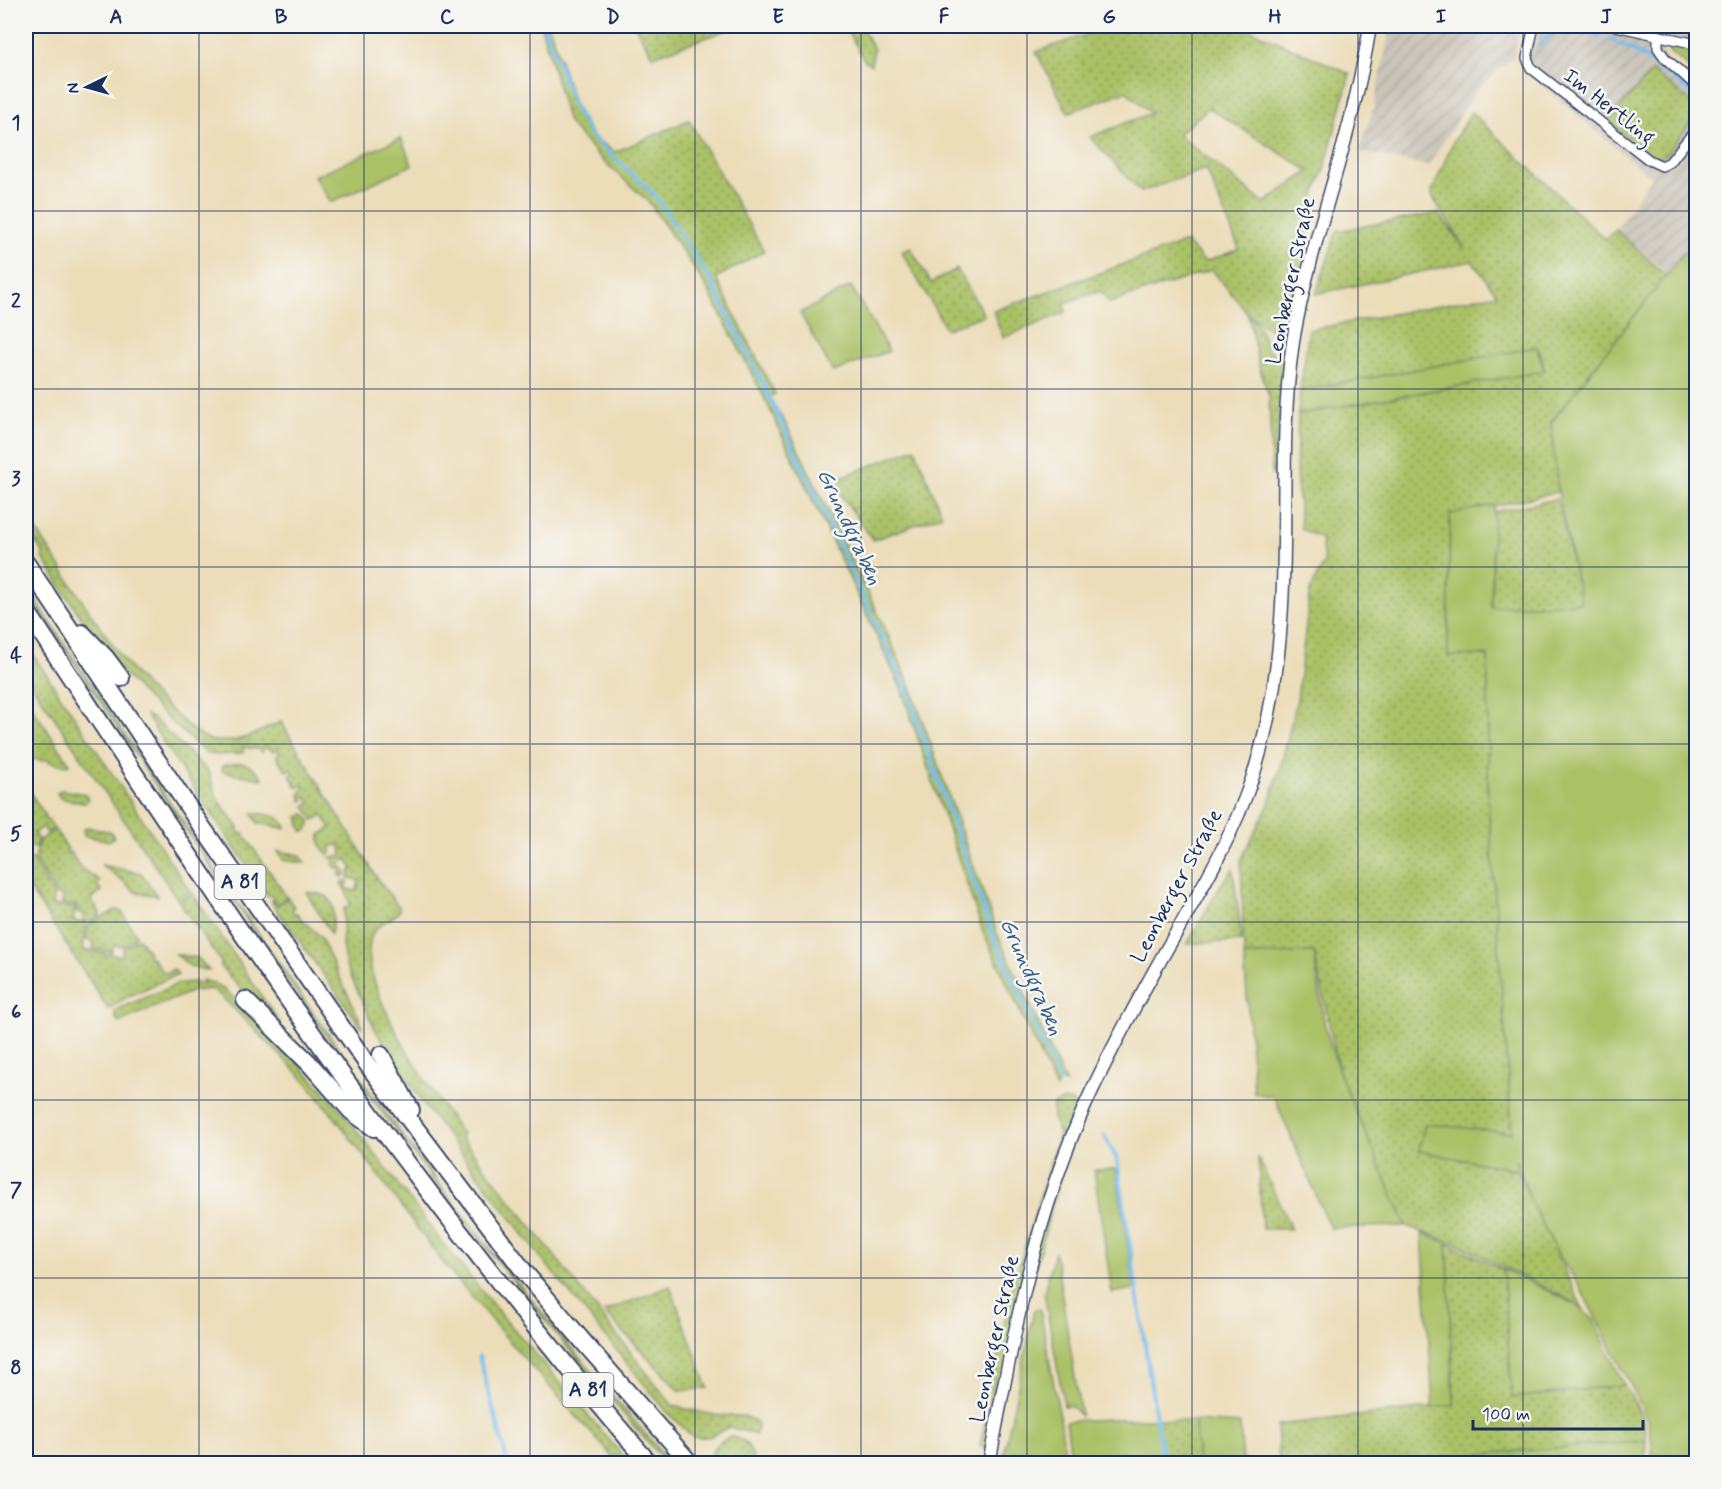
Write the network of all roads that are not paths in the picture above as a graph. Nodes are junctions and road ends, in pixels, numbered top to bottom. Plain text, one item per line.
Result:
1 (1370, 26) edge
2 (1534, 26) edge
3 (1616, 26) edge
4 (1658, 36) junction
5 (1696, 44) edge
6 (1696, 86) edge
7 (1696, 129) edge
8 (26, 563) edge
9 (49, 597) junction
10 (26, 610) edge
11 (121, 678) dead end
12 (244, 1000) dead end
13 (381, 1055) dead end
14 (391, 1142) junction
15 (439, 1160) junction
16 (650, 1464) edge
17 (691, 1464) edge
18 (989, 1464) edge

1 - 18 main road, Leonberger Straße
2 - 7 street, Im Hertling
3 - 4 street
4 - 5 street
4 - 6 street
8 - 9 highway, A 81
9 - 11 highway
9 - 15 highway, A 81
10 - 14 highway, A 81
12 - 14 highway
13 - 15 highway
14 - 16 highway, A 81
15 - 17 highway, A 81

